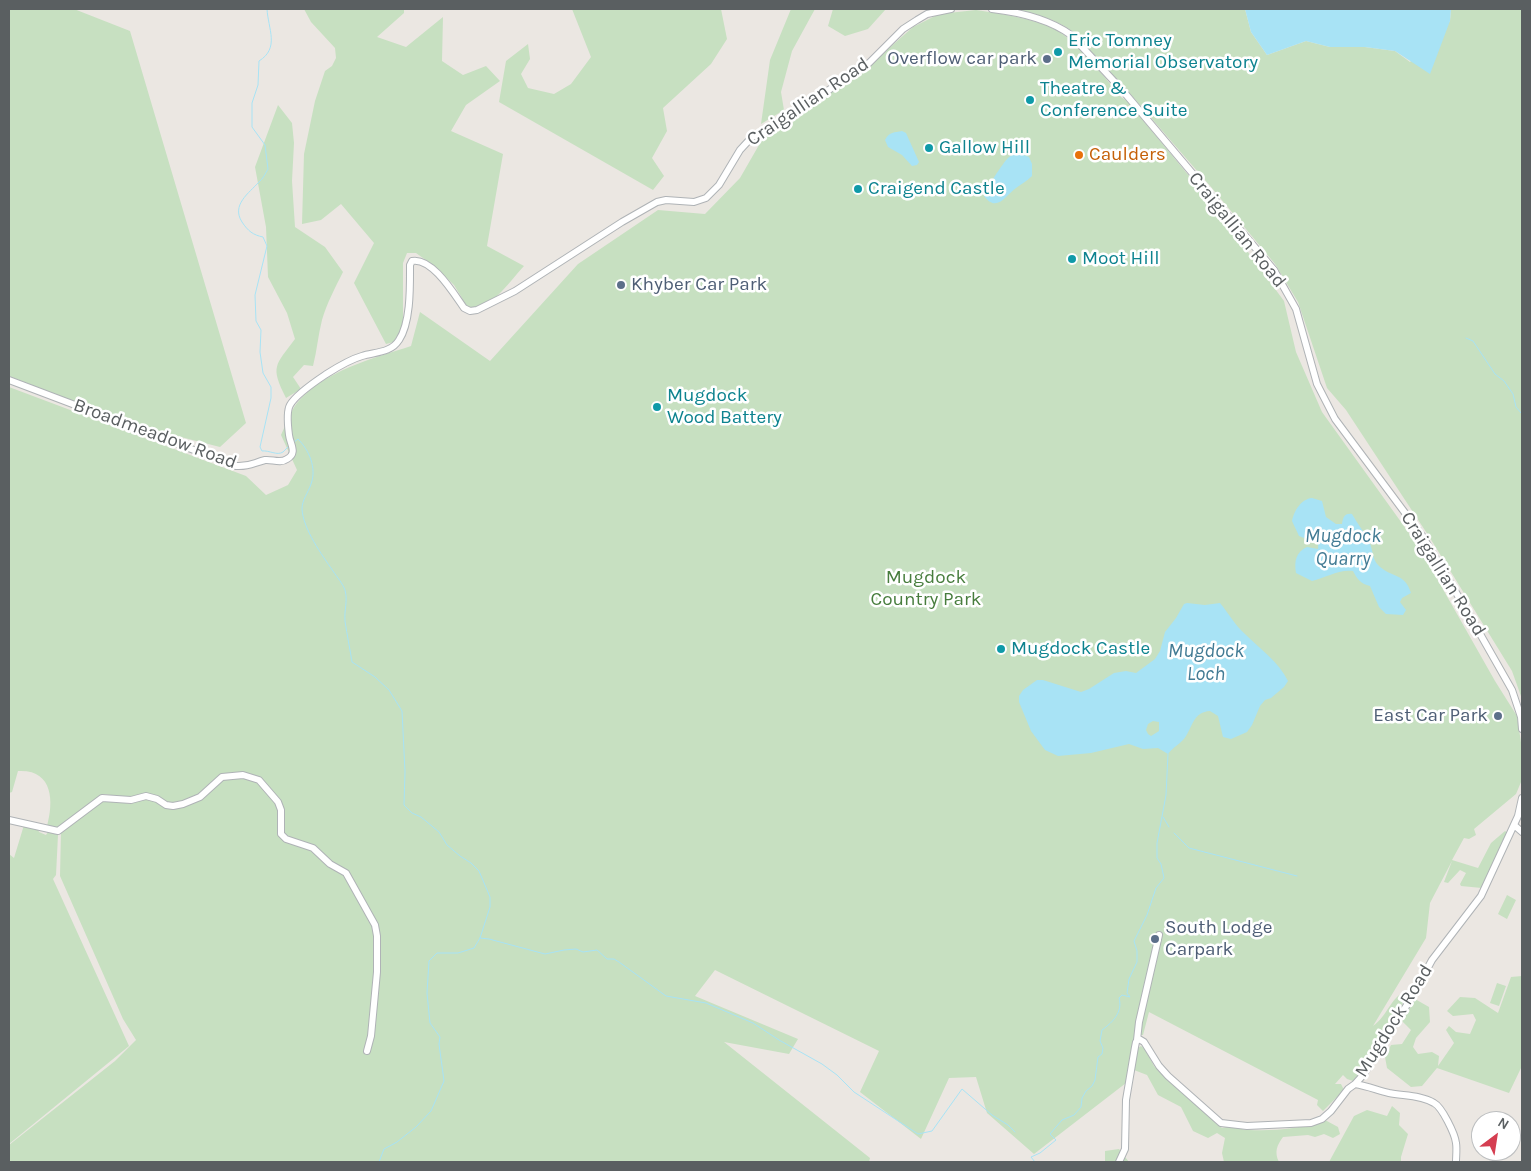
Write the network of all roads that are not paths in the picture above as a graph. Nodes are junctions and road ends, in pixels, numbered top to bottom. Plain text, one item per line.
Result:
1 (951, 9) edge
2 (992, 9) edge
3 (622, 222) joint
4 (9, 380) edge
5 (1522, 729) edge
6 (1522, 798) edge
7 (1520, 816) edge
8 (9, 820) edge
9 (1514, 825) junction
10 (1522, 832) edge
11 (1159, 935) dead end
12 (1137, 1040) junction
13 (367, 1051) dead end
14 (1364, 1074) junction
15 (1355, 1084) junction
16 (1368, 1086) junction
17 (1119, 1162) edge
18 (1456, 1162) edge

1 - 3 street, Craigallian Road
2 - 5 street, Craigallian Road
3 - 4 street, Broadmeadow Road
6 - 7 street
7 - 9 street
8 - 13 street
9 - 10 street
9 - 14 street, Mugdock Road
11 - 12 street
12 - 15 street, Mugdock Road
12 - 17 street
14 - 15 street, Mugdock Road
14 - 16 street
15 - 16 street
16 - 18 street

